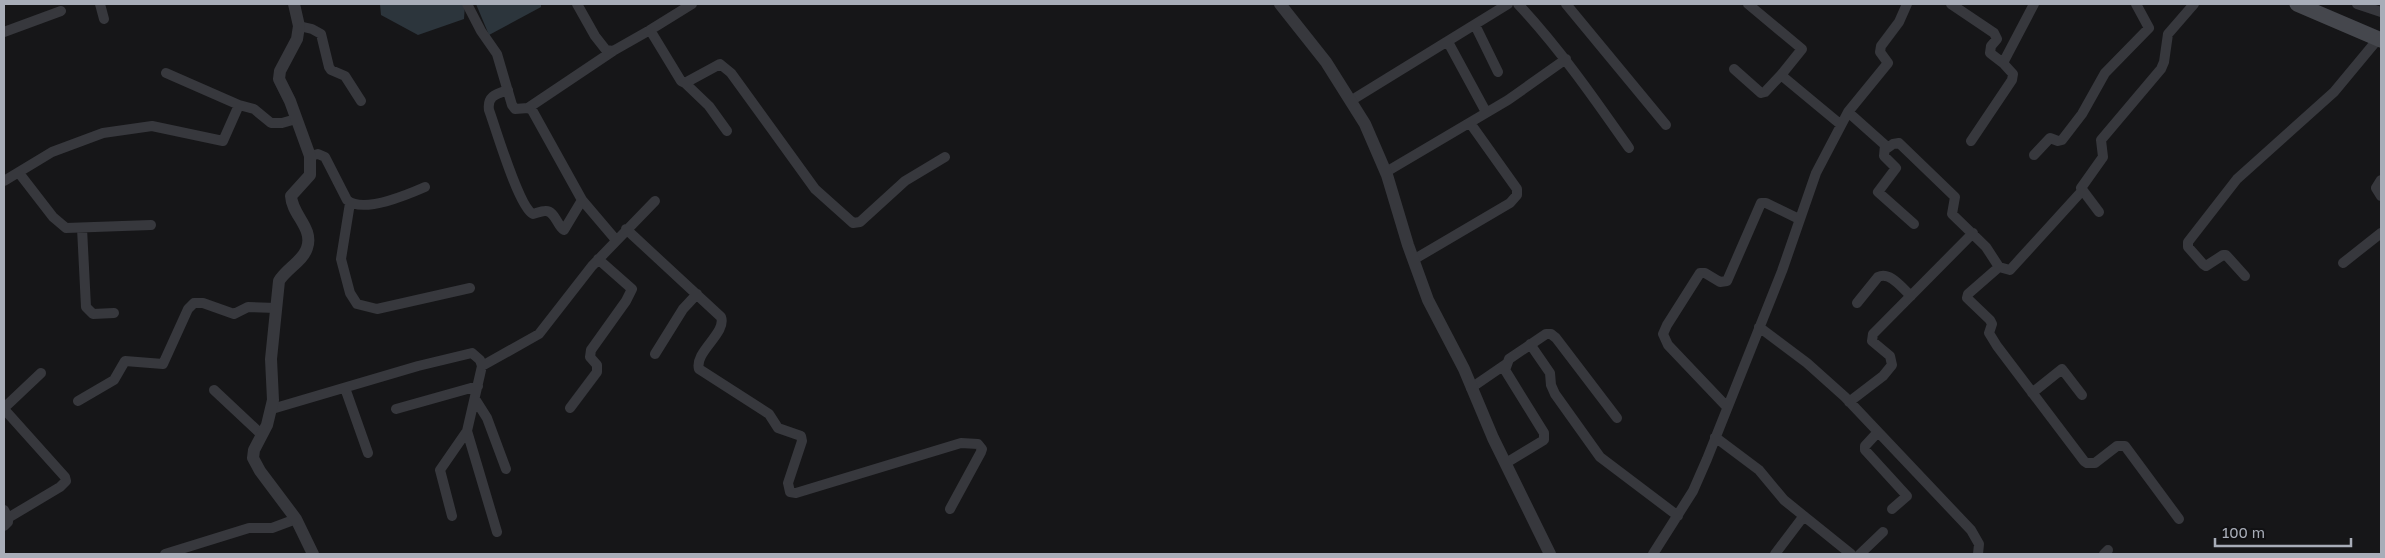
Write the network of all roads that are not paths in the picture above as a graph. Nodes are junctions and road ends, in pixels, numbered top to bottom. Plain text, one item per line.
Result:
1 (100, 4) edge
2 (294, 4) edge
3 (467, 4) edge
4 (577, 4) edge
5 (692, 4) edge
6 (1280, 4) edge
7 (1508, 4) edge
8 (1518, 4) edge
9 (1566, 4) edge
10 (1748, 4) edge
11 (1906, 4) edge
12 (1951, 4) edge
13 (2034, 4) edge
14 (2136, 4) edge
15 (2194, 4) edge
16 (2297, 4) edge
17 (2357, 4) edge
18 (61, 11) dead end
19 (2381, 12) edge
20 (104, 19) dead end
21 (1475, 25) junction
22 (298, 26) junction
23 (650, 30) junction
24 (4, 32) edge
25 (2380, 39) edge
26 (1448, 42) junction
27 (613, 52) junction
28 (1566, 59) junction
29 (2003, 64) junction
30 (1734, 69) dead end
31 (1498, 72) dead end
32 (166, 73) dead end
33 (1781, 75) junction
34 (685, 82) junction
35 (508, 90) junction
36 (1352, 100) junction
37 (361, 101) dead end
38 (239, 104) junction
39 (528, 108) junction
40 (1486, 112) junction
41 (1848, 112) junction
42 (296, 119) junction
43 (1470, 122) junction
44 (1840, 124) junction
45 (1666, 125) dead end
46 (727, 131) dead end
47 (1971, 141) dead end
48 (1629, 148) dead end
49 (1886, 150) junction
50 (2034, 155) dead end
51 (310, 156) junction
52 (945, 157) dead end
53 (1386, 172) junction
54 (19, 173) junction
55 (2381, 180) edge
56 (4, 182) edge
57 (425, 187) dead end
58 (2081, 192) junction
59 (2381, 196) edge
60 (582, 200) junction
61 (655, 201) dead end
62 (350, 202) junction
63 (2099, 212) dead end
64 (1799, 219) junction
65 (1914, 224) dead end
66 (151, 225) dead end
67 (82, 228) junction
68 (626, 229) junction
69 (1973, 233) junction
70 (2381, 233) edge
71 (616, 240) junction
72 (598, 259) junction
73 (1413, 260) junction
74 (2343, 263) dead end
75 (1999, 267) junction
76 (2245, 276) dead end
77 (470, 288) dead end
78 (696, 294) junction
79 (1911, 296) junction
80 (1857, 303) dead end
81 (276, 308) junction
82 (114, 313) dead end
83 (1759, 327) junction
84 (1530, 344) junction
85 (655, 354) dead end
86 (1506, 364) junction
87 (482, 366) junction
88 (41, 373) dead end
89 (478, 386) junction
90 (345, 388) junction
91 (1471, 388) junction
92 (214, 390) dead end
93 (2032, 393) junction
94 (2082, 395) dead end
95 (475, 399) junction
96 (78, 401) dead end
97 (1848, 402) junction
98 (1727, 407) junction
99 (570, 408) dead end
100 (4, 409) edge
101 (396, 409) dead end
102 (272, 410) junction
103 (1617, 418) dead end
104 (467, 431) junction
105 (1877, 433) junction
106 (262, 434) junction
107 (1715, 437) junction
108 (368, 453) dead end
109 (1506, 463) junction
110 (506, 469) dead end
111 (950, 509) dead end
112 (1892, 510) dead end
113 (452, 516) dead end
114 (1678, 516) junction
115 (1803, 516) junction
116 (5, 518) edge
117 (296, 519) junction
118 (2179, 519) dead end
119 (497, 532) dead end
120 (1883, 532) dead end
121 (165, 554) edge
122 (313, 554) edge
123 (1550, 554) edge
124 (1653, 554) edge
125 (1775, 554) edge
126 (1851, 554) edge
127 (1860, 554) edge
128 (1978, 554) edge

1 - 20 street
2 - 22 street
3 - 35 street
4 - 27 street
5 - 23 street
6 - 36 street
7 - 21 street
8 - 28 street
9 - 45 street
10 - 33 street
11 - 41 street
12 - 29 street
13 - 29 street
14 - 50 street
15 - 58 street
16 - 25 main road
17 - 19 street
18 - 24 street
21 - 26 street
21 - 31 street
22 - 37 street
22 - 42 street
23 - 27 street
23 - 34 street
25 - 76 street
26 - 36 street
26 - 40 street
27 - 39 street
28 - 40 street
28 - 48 street
29 - 47 street
30 - 33 street
32 - 38 street
33 - 44 street
34 - 46 street
34 - 52 street
35 - 39 street
35 - 60 street
36 - 53 street
38 - 42 street
38 - 54 street
39 - 60 street
40 - 43 street
41 - 44 street
41 - 49 street
42 - 51 street
43 - 53 street
43 - 73 street
44 - 64 street
49 - 65 street
49 - 69 street
51 - 62 street
51 - 81 street
53 - 73 street
54 - 56 street
54 - 67 street
55 - 59 street
57 - 62 street
58 - 63 street
58 - 75 street
60 - 71 street
61 - 68 street
62 - 77 street
64 - 83 street
64 - 98 street
66 - 67 street
67 - 82 street
68 - 71 street
68 - 78 street
69 - 75 street
69 - 79 street
70 - 74 street
71 - 72 street
72 - 87 street
72 - 99 street
73 - 91 street
75 - 93 street
78 - 85 street
78 - 111 street
79 - 80 street
79 - 97 street
81 - 96 street
81 - 102 street
83 - 97 street
83 - 98 street
84 - 86 street
84 - 103 street
84 - 114 street
86 - 91 street
86 - 109 street
87 - 89 street
87 - 90 street
88 - 100 street
89 - 95 street
89 - 101 street
90 - 102 street
90 - 108 street
91 - 109 street
92 - 106 street
93 - 94 street
93 - 118 street
95 - 104 street
95 - 110 street
97 - 105 street
98 - 107 street
100 - 116 street
102 - 106 street
104 - 113 street
104 - 119 street
105 - 112 street
105 - 128 street
106 - 117 street
107 - 114 street
107 - 115 street
109 - 123 street
114 - 124 street
115 - 125 street
115 - 126 street
117 - 121 street
117 - 122 street
120 - 127 street

